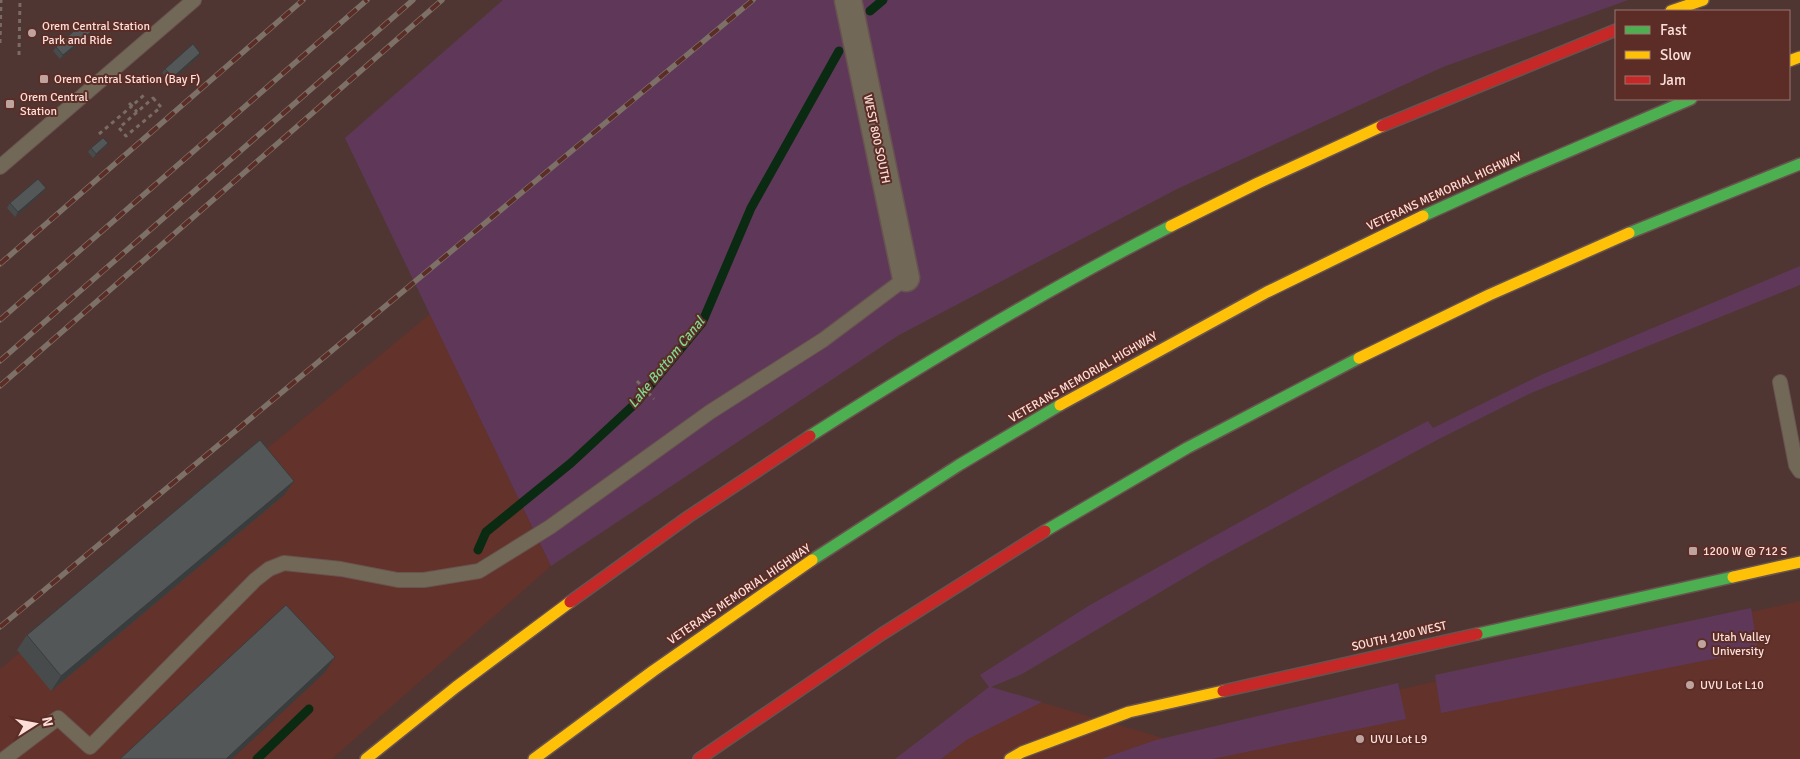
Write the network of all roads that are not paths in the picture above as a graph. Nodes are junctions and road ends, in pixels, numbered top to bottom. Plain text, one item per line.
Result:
1 (194, 0) edge
2 (848, 0) edge
3 (1703, 0) edge
4 (1674, 10) edge
5 (1615, 30) edge
6 (1689, 100) edge
7 (1800, 164) edge
8 (0, 167) edge
9 (906, 278) joint
10 (1780, 382) dead end
11 (1800, 471) edge
12 (1800, 562) edge
13 (4, 759) edge
14 (366, 759) edge
15 (534, 759) edge
16 (699, 759) edge
17 (1010, 759) edge

1 - 8 lane
2 - 9 street, WEST 800 SOUTH
3 - 4 main road
5 - 14 main road
6 - 15 main road, VETERANS MEMORIAL HIGHWAY
7 - 16 main road
9 - 13 lane
10 - 11 lane
12 - 17 main road, SOUTH 1200 WEST

